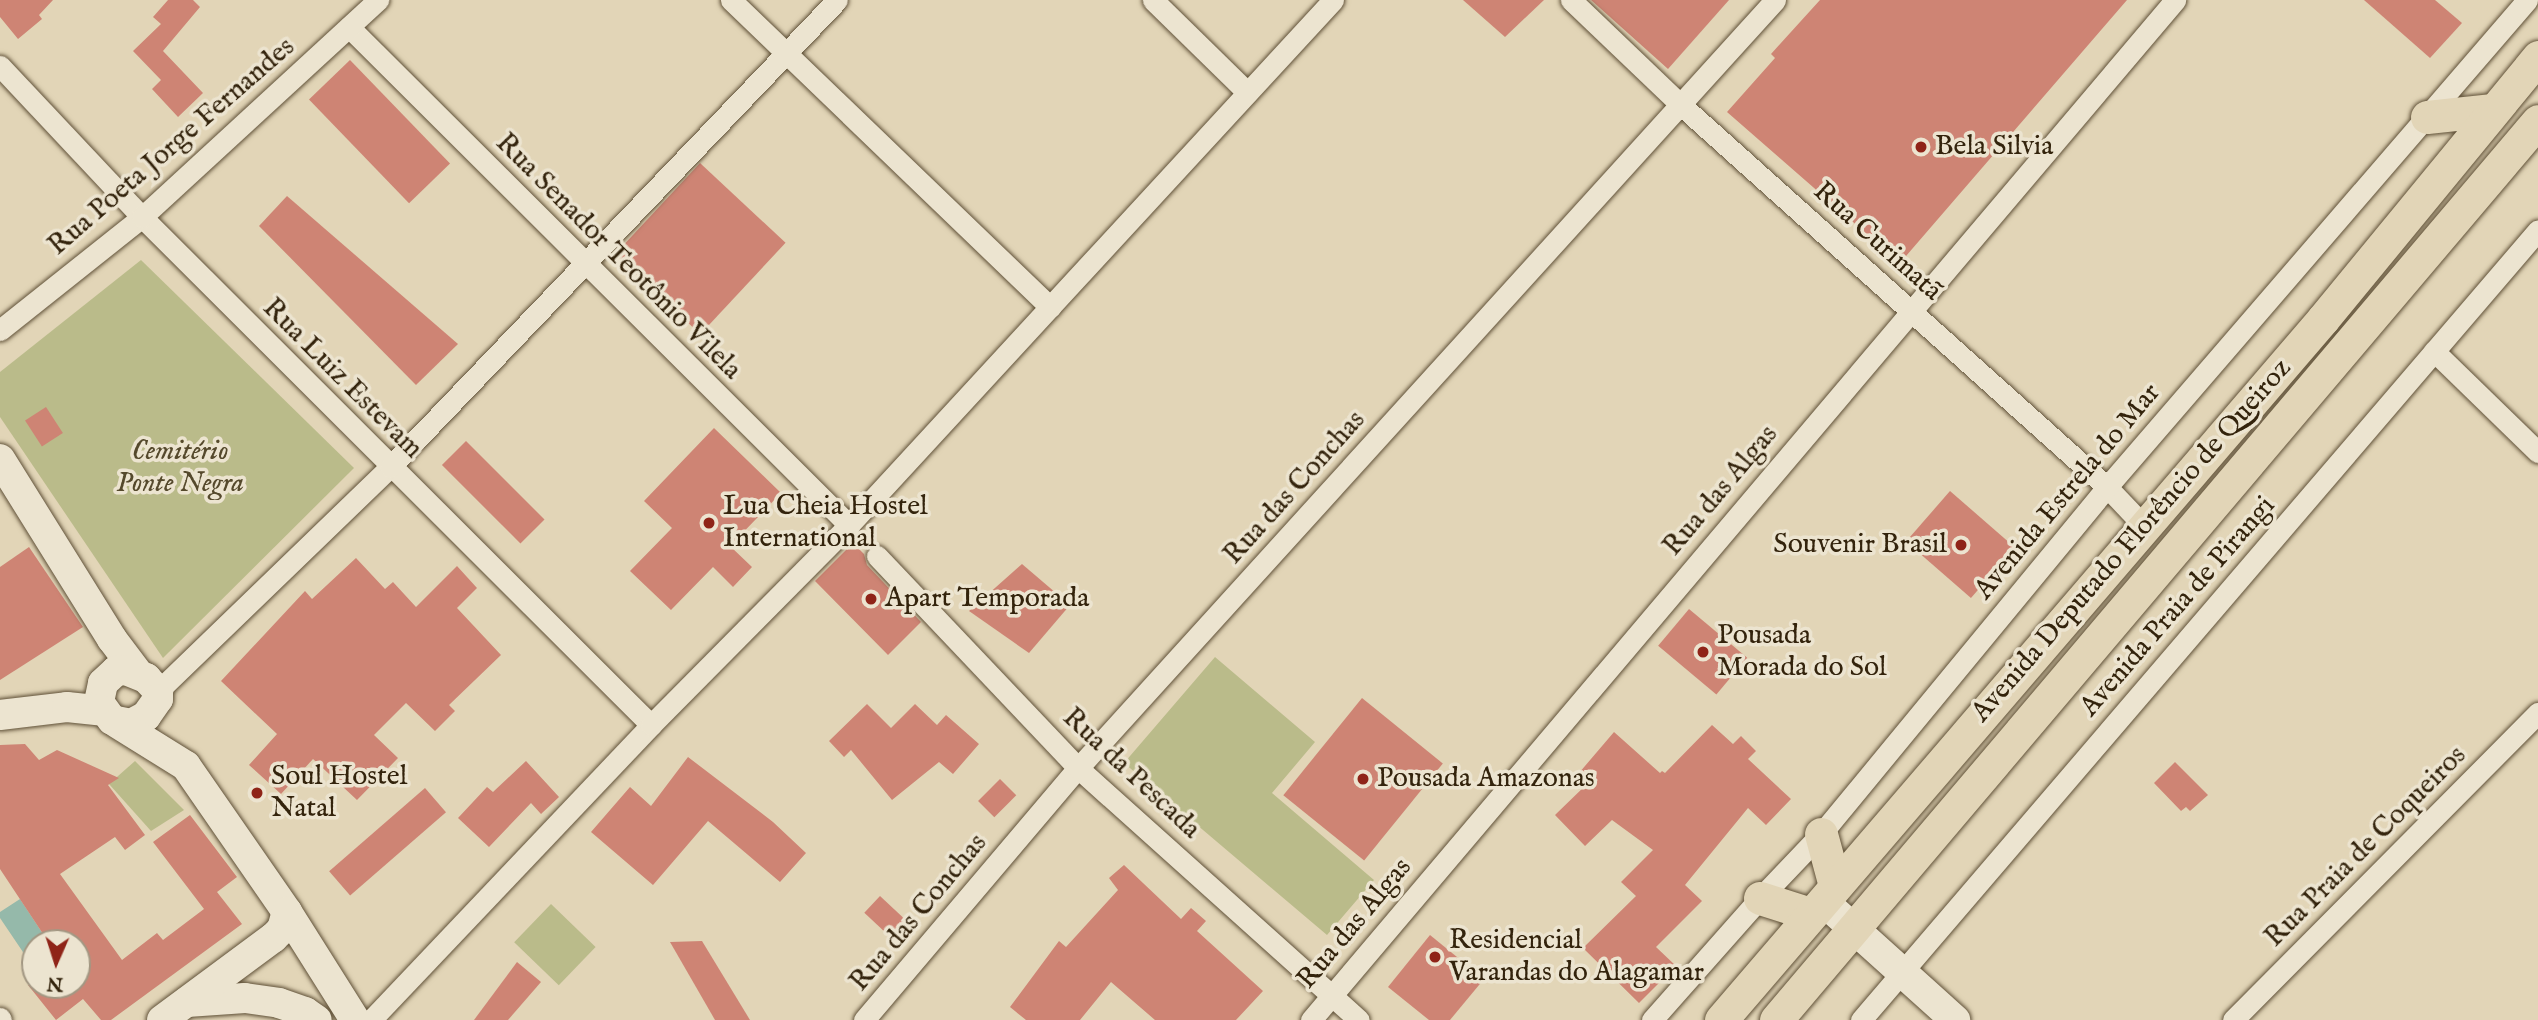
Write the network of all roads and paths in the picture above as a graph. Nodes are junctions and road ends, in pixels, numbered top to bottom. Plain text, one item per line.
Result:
1 (378, 0) edge
2 (731, 0) edge
3 (837, 0) edge
4 (1153, 0) edge
5 (1333, 0) edge
6 (1571, 0) edge
7 (1775, 0) edge
8 (2175, 0) edge
9 (2527, 0) edge
10 (349, 27) junction
11 (785, 55) junction
12 (2538, 57) edge
13 (0, 66) edge
14 (1247, 92) junction
15 (1681, 106) junction
16 (2493, 110) junction
17 (2427, 117) junction
18 (2538, 121) edge
19 (142, 217) junction
20 (2538, 230) edge
21 (586, 265) junction
22 (1050, 307) junction
23 (1911, 309) junction
24 (0, 331) edge
25 (2434, 351) junction
26 (2538, 452) edge
27 (0, 459) edge
28 (390, 467) junction
29 (2107, 487) junction
30 (849, 525) junction
31 (2144, 526) junction
32 (877, 556) dead end
33 (140, 686) junction
34 (2538, 713) edge
35 (0, 715) edge
36 (110, 717) junction
37 (651, 725) junction
38 (186, 766) junction
39 (1078, 768) junction
40 (1821, 834) junction
41 (1760, 898) junction
42 (1823, 900) junction
43 (287, 912) junction
44 (1854, 929) junction
45 (1903, 972) junction
46 (1331, 996) junction
47 (187, 1002) junction
48 (162, 1020) edge
49 (317, 1020) edge
50 (355, 1020) edge
51 (371, 1020) edge
52 (864, 1020) edge
53 (1311, 1020) edge
54 (1359, 1020) edge
55 (1652, 1020) edge
56 (1721, 1020) edge
57 (1776, 1020) edge
58 (1861, 1020) edge
59 (1955, 1020) edge
60 (2233, 1020) edge

1 - 10 street, Rua Poeta Jorge Fernandes
2 - 11 street
3 - 11 street
4 - 14 street
5 - 14 street
6 - 15 street, Rua Curimatã
7 - 15 street, Rua das Conchas
8 - 23 street, Rua das Algas
9 - 17 street, Avenida Estrela do Mar
10 - 19 street, Rua Poeta Jorge Fernandes
10 - 21 street, Rua Senador Teotônio Vilela
11 - 21 street
11 - 22 street
12 - 16 main road, Avenida Deputado Florêncio de Queiroz
13 - 19 street, Rua Luiz Estevam
14 - 22 street
15 - 23 street, Rua Curimatã
15 - 39 street, Rua das Conchas
16 - 17 main road
16 - 31 main road, Avenida Deputado Florêncio de Queiroz
17 - 29 street, Avenida Estrela do Mar
18 - 44 main road, Avenida Deputado Florêncio de Queiroz
19 - 24 street, Rua Poeta Jorge Fernandes
19 - 28 street, Rua Luiz Estevam
20 - 25 street, Avenida Praia de Pirangi
21 - 28 street
21 - 30 street, Rua Senador Teotônio Vilela
22 - 30 street
23 - 29 street, Rua Curimatã
23 - 46 street, Rua das Algas
25 - 26 street
25 - 45 street, Avenida Praia de Pirangi
27 - 33 main road
28 - 33 street
28 - 37 street, Rua Luiz Estevam
29 - 31 street, Rua Curimatã
29 - 40 street, Avenida Estrela do Mar
30 - 37 street
31 - 42 main road, Avenida Deputado Florêncio de Queiroz
32 - 39 street, Rua da Pescada
33 - 36 main road
33 - 36 main road
33 - 38 main road
34 - 60 street, Rua Praia de Coqueiros
35 - 36 main road
36 - 38 main road
37 - 51 street
38 - 43 main road
39 - 46 street, Rua da Pescada
39 - 52 street, Rua das Conchas
40 - 41 street, Avenida Estrela do Mar
40 - 42 main road
41 - 42 main road
41 - 55 street, Avenida Estrela do Mar
42 - 44 main road
42 - 56 main road, Avenida Deputado Florêncio de Queiroz
43 - 47 main road
43 - 50 main road
44 - 45 main road
44 - 57 main road, Avenida Deputado Florêncio de Queiroz
45 - 58 street, Avenida Praia de Pirangi
45 - 59 main road
46 - 53 street, Rua das Algas
46 - 54 street, Rua da Pescada
47 - 48 main road
47 - 49 main road

